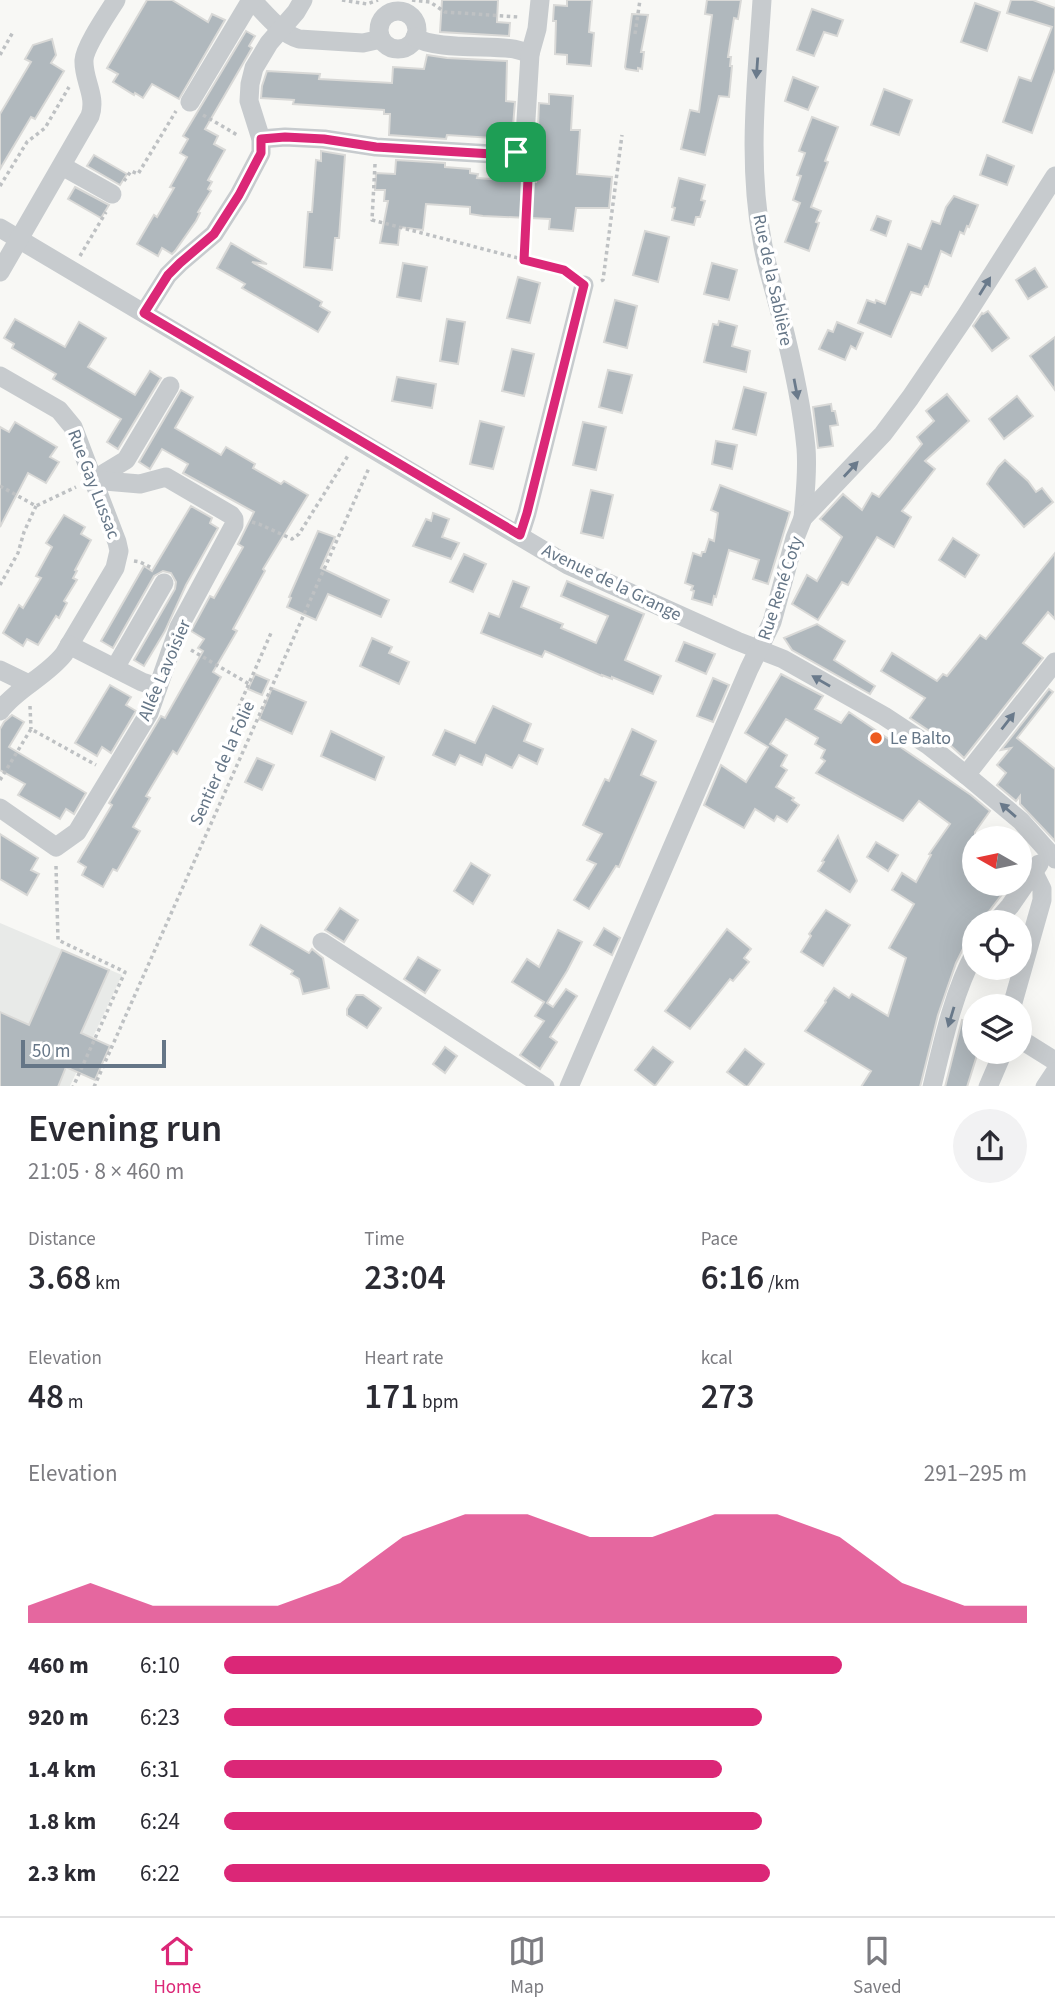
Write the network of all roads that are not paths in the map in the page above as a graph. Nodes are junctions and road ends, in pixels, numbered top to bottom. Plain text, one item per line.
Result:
1 (252, 0) edge
2 (303, 0) edge
3 (762, 0) edge
4 (111, 2) edge
5 (408, 4) edge
6 (539, 10) edge
7 (281, 29) junction
8 (415, 37) junction
9 (381, 39) junction
10 (530, 54) junction
11 (188, 104) road end
12 (261, 142) junction
13 (62, 166) junction
14 (1055, 176) edge
15 (115, 194) road end
16 (0, 228) edge
17 (19, 239) junction
18 (0, 271) edge
19 (584, 285) road end
20 (144, 313) junction
21 (0, 376) edge
22 (170, 386) dead end
23 (93, 480) junction
24 (803, 518) junction
25 (520, 535) junction
26 (164, 583) dead end
27 (69, 645) junction
28 (760, 649) junction
29 (1055, 662) edge
30 (115, 668) junction
31 (0, 670) edge
32 (29, 684) junction
33 (158, 687) junction
34 (0, 711) edge
35 (966, 775) junction
36 (0, 808) edge
37 (1052, 856) edge
38 (1034, 871) junction
39 (1006, 910) edge
40 (322, 942) dead end
41 (963, 980) edge
42 (1015, 994) edge
43 (1032, 1047) edge
44 (1055, 1062) edge
45 (998, 1064) edge
46 (543, 1086) edge
47 (569, 1086) edge
48 (932, 1086) edge
49 (988, 1086) edge

1 - 7 street
1 - 11 street
2 - 7 street
3 -> 24 street, Rue de la Sablière
4 - 13 street
5 - 8 street
5 - 9 street
6 - 10 street
7 - 9 street
7 - 12 street
8 - 9 street
8 - 10 street
10 - 12 street
12 - 20 street
13 - 15 street
13 - 17 street
24 -> 14 street, Rue René Coty
16 - 17 street, Avenue de la Grange
17 - 18 street
17 - 20 street, Avenue de la Grange
19 - 25 street
20 - 25 street, Avenue de la Grange
21 - 23 street, Rue Gay Lussac
22 - 23 street
23 - 27 street, Rue Gay Lussac
23 - 33 street, Allée Lavoisier
24 - 28 street, Rue René Coty
25 - 28 street, Avenue de la Grange
26 - 30 street
27 - 30 street
27 - 32 street, Rue Gay Lussac
35 -> 28 street, Avenue de la Grange
28 - 47 street, Rue René Coty
35 -> 29 street
30 - 33 street
31 - 32 street
32 - 34 street, Rue Gay Lussac
33 - 36 street, Allée Lavoisier
37 -> 35 street, Avenue de la Grange
37 - 38 street
38 - 39 street
38 - 42 street
40 - 46 street
41 -> 48 street
43 - 44 street
45 - 49 street

